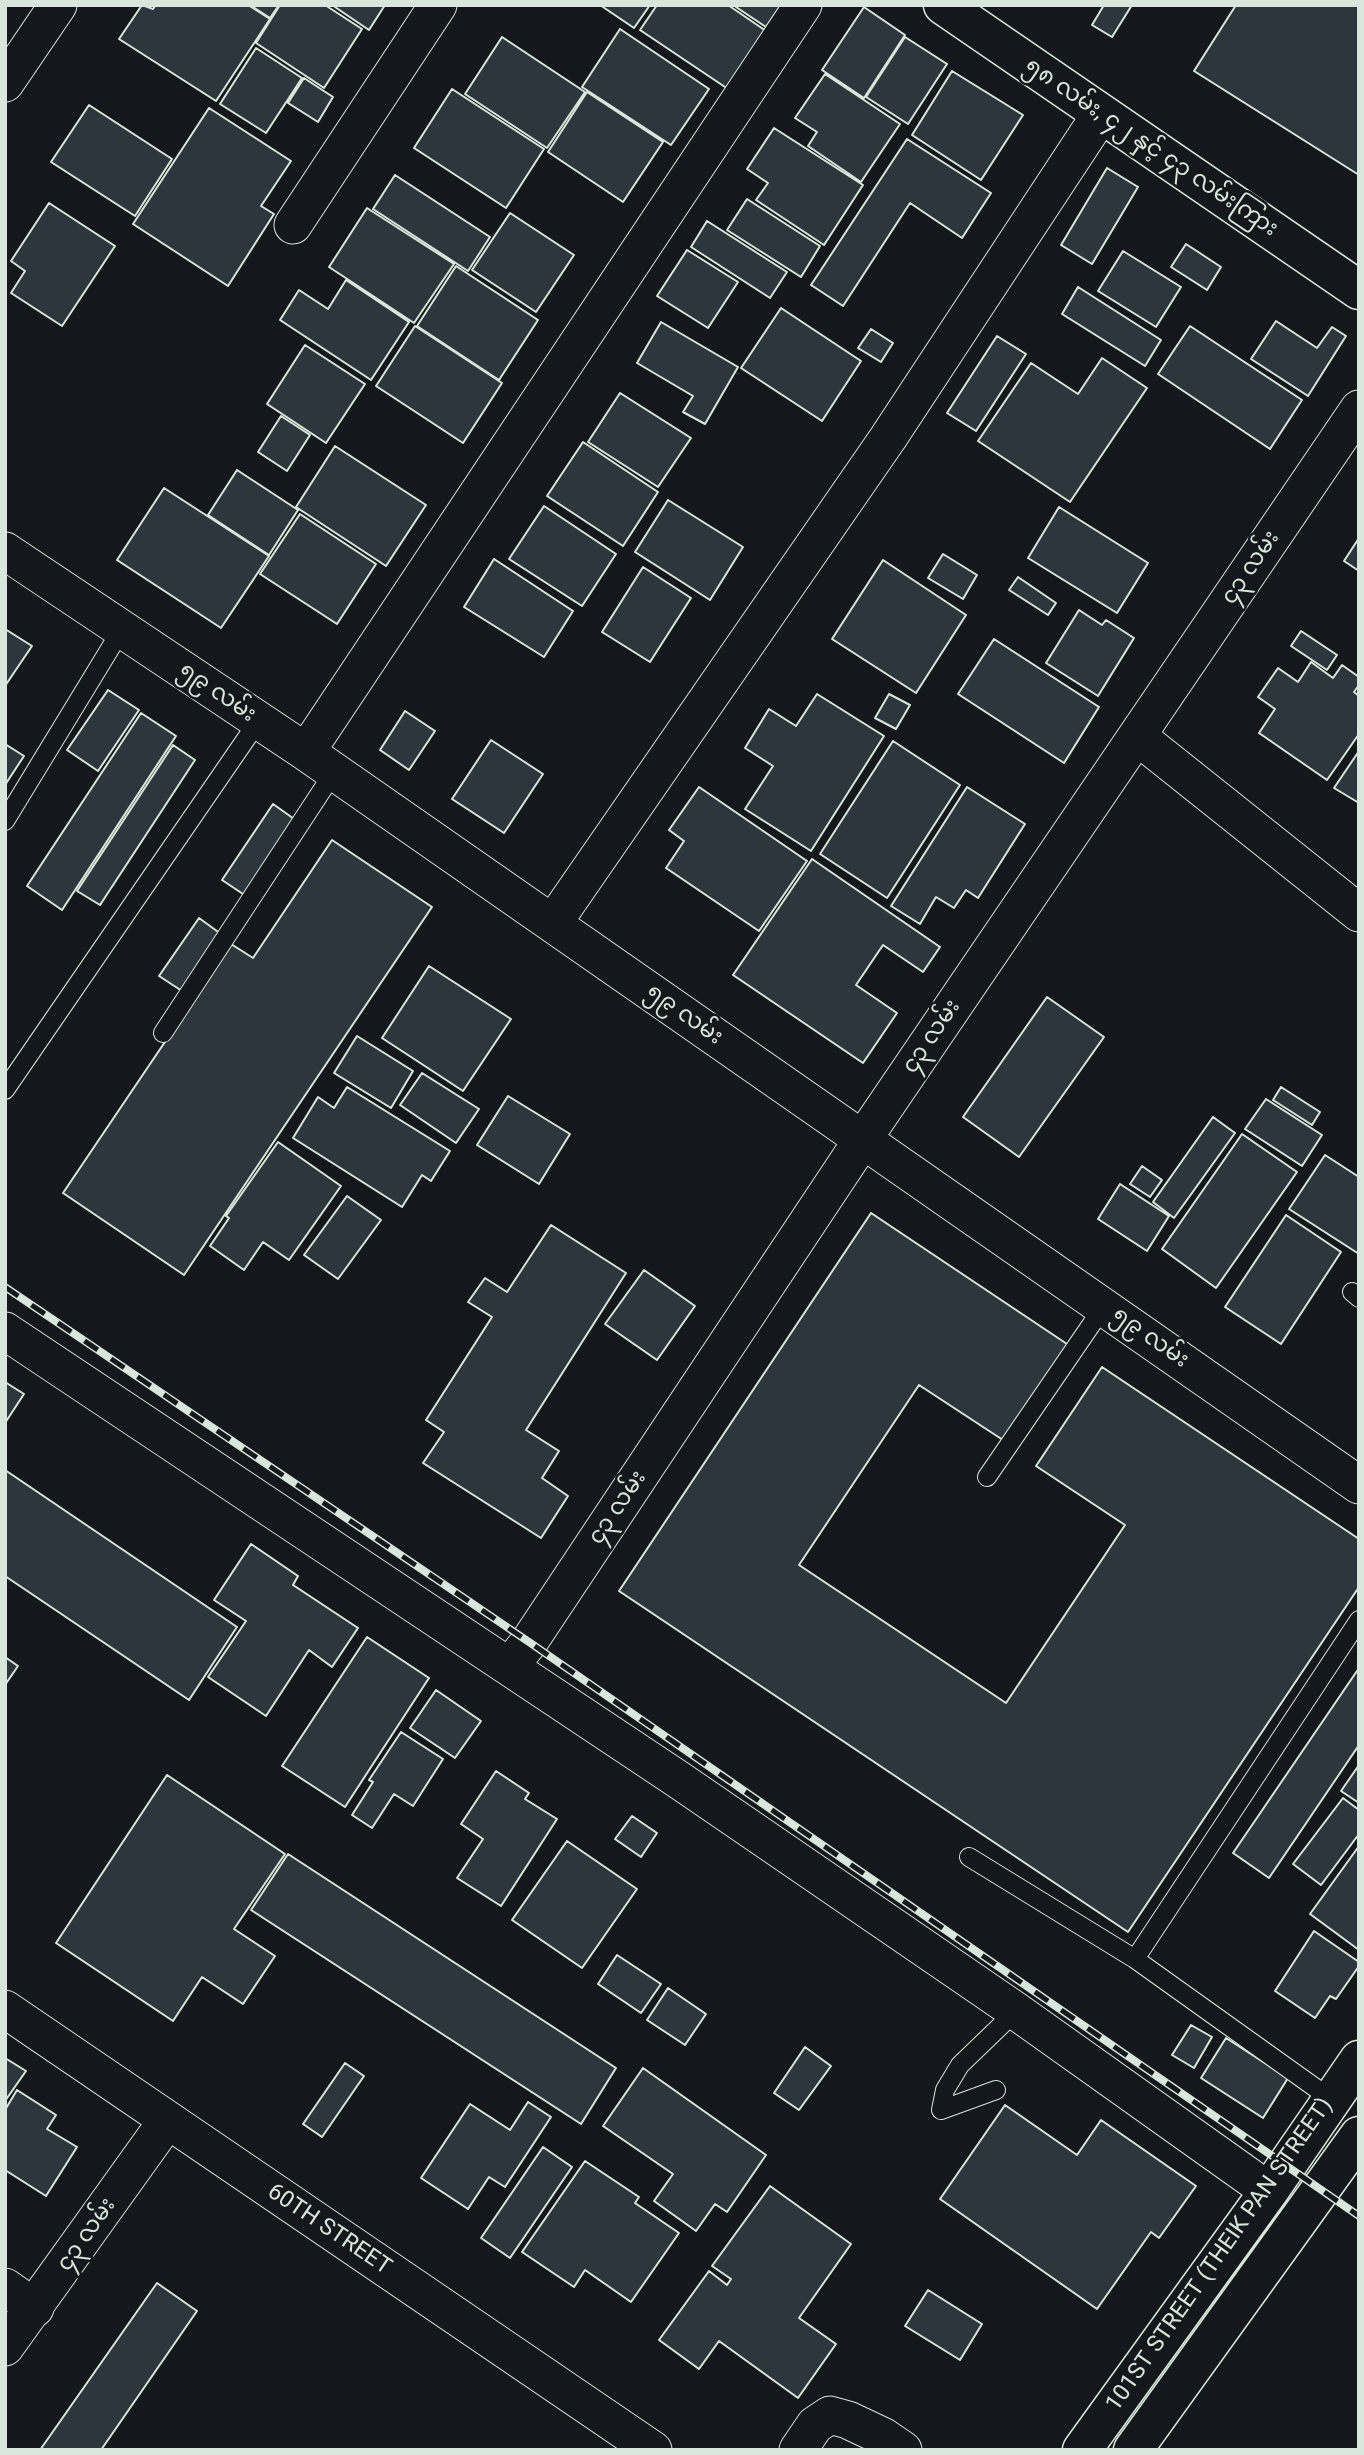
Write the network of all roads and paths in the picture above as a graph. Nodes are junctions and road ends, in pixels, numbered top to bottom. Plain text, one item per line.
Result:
1 (58, 5) edge
2 (438, 5) edge
3 (803, 5) edge
4 (943, 5) edge
5 (5, 83) edge
6 (1101, 114) junction
7 (293, 225) dead end
8 (1359, 290) edge
9 (1359, 409) edge
10 (5, 551) edge
11 (122, 629) junction
12 (259, 720) junction
13 (1137, 736) junction
14 (320, 762) junction
15 (5, 821) edge
16 (1359, 913) edge
17 (553, 923) junction
18 (163, 1033) dead end
19 (5, 1090) edge
20 (863, 1139) junction
21 (1104, 1306) junction
22 (5, 1331) edge
23 (987, 1477) dead end
24 (1359, 1485) edge
25 (1359, 1620) edge
26 (510, 1666) junction
27 (969, 1857) dead end
28 (1135, 1959) junction
29 (5, 2009) edge
30 (1016, 2011) junction
31 (1359, 2060) edge
32 (996, 2090) dead end
33 (1331, 2099) junction
34 (167, 2121) junction
35 (1354, 2152) edge
36 (1269, 2191) junction
37 (5, 2287) edge
38 (35, 2308) junction
39 (5, 2347) edge
40 (653, 2450) edge
41 (798, 2450) edge
42 (903, 2450) edge
43 (1082, 2450) edge
44 (1133, 2450) edge

1 - 5 street
2 - 7 street
3 - 14 street
4 - 6 main road, ၅၈ လမ်း, ၄၂ နှင့် ၄၃ လမ်းကြား
6 - 8 main road, ၅၈ လမ်း, ၄၂ နှင့် ၄၃ လမ်းကြား
6 - 17 street
9 - 13 street, ၄၃ လမ်း
10 - 11 street, ၅၉ လမ်း
11 - 12 street, ၅၉ လမ်း
11 - 15 lane
12 - 14 street, ၅၉ လမ်း
12 - 19 lane
13 - 16 street
13 - 20 street, ၄၃ လမ်း
14 - 17 street, ၅၉ လမ်း
14 - 18 lane
17 - 20 street, ၅၉ လမ်း
20 - 21 street, ၅၉ လမ်း
20 - 26 street, ၄၃ လမ်း
21 - 23 lane
21 - 24 street, ၅၉ လမ်း
22 - 26 street
25 - 28 lane
26 - 30 street
27 - 28 lane
28 - 33 lane
29 - 34 street, 60TH STREET
30 - 32 lane
30 - 36 street
31 - 33 main road, 101ST STREET (THEIK PAN STREET)
33 - 36 main road, 101ST STREET (THEIK PAN STREET)
34 - 38 street, ၄၃ လမ်း
34 - 40 street, 60TH STREET
35 - 44 main road, 101ST STREET (THEIK PAN STREET)
36 - 43 main road, 101ST STREET (THEIK PAN STREET)
37 - 38 street
38 - 39 street, ၄၃ လမ်း
41 - 42 street

